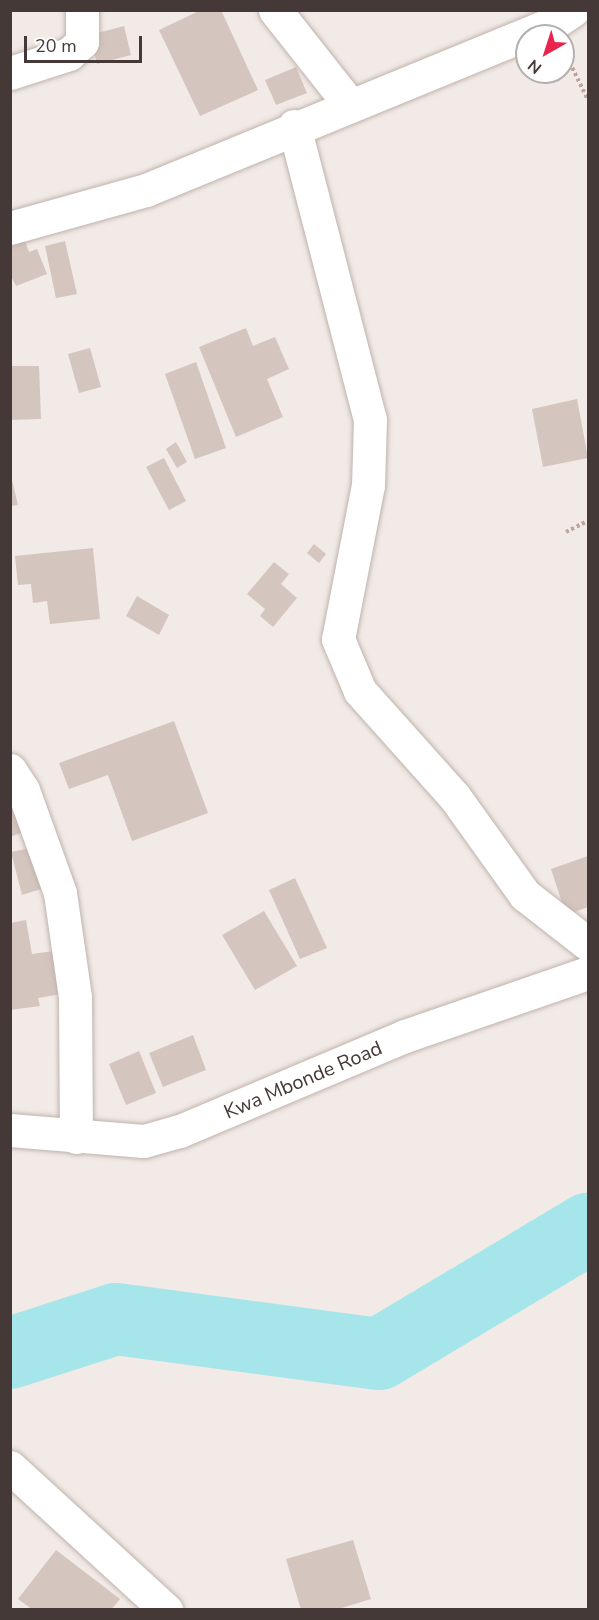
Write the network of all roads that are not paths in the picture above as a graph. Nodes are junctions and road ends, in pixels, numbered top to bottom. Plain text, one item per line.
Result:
1 (82, 10) edge
2 (275, 10) edge
3 (573, 10) edge
4 (10, 73) edge
5 (350, 105) junction
6 (294, 126) junction
7 (10, 228) edge
8 (10, 770) edge
9 (588, 944) edge
10 (588, 973) edge
11 (10, 1130) edge
12 (76, 1137) junction
13 (10, 1467) edge
14 (166, 1610) edge

1 - 4 street
2 - 5 street
3 - 5 street
5 - 6 street
6 - 7 street
6 - 9 street
8 - 12 street
10 - 12 street, Kwa Mbonde Road
11 - 12 street, Kwa Mbonde Road
13 - 14 street

